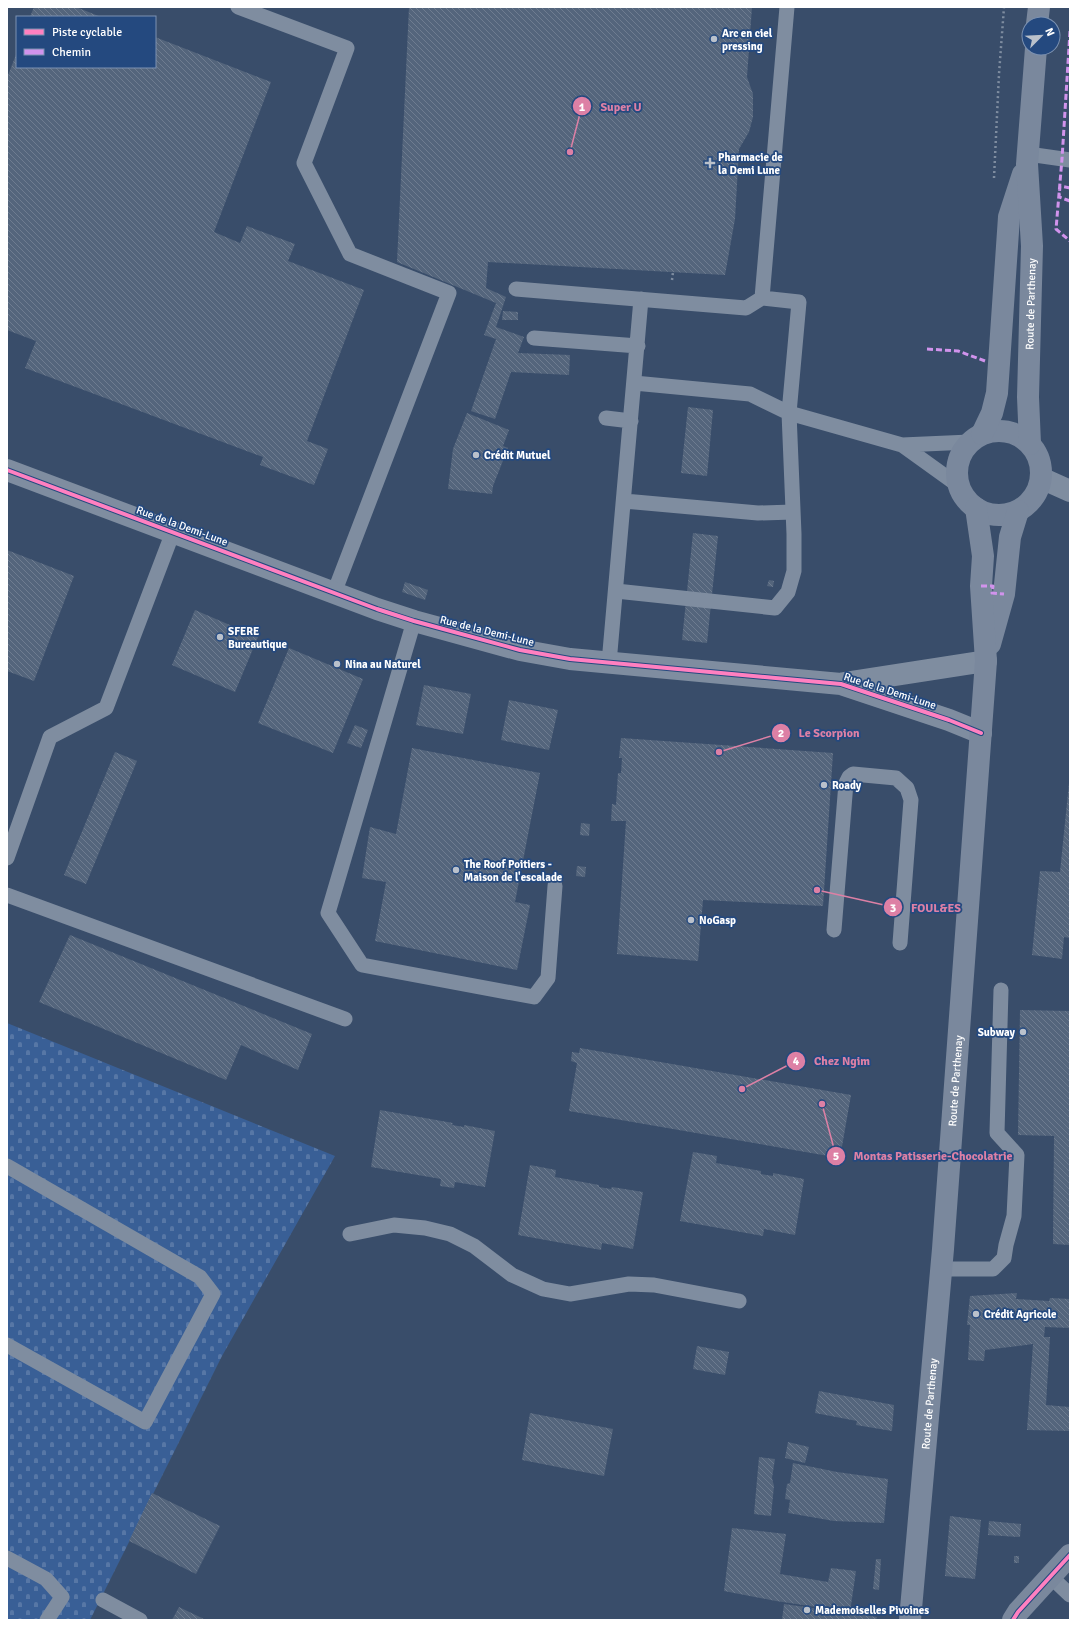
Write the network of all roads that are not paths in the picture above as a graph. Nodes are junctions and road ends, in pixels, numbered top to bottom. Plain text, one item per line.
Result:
1 (238, 7) edge
2 (787, 7) edge
3 (1035, 56) edge
4 (1027, 159) junction
5 (1070, 160) edge
6 (516, 289) dead end
7 (762, 298) junction
8 (641, 299) junction
9 (534, 338) dead end
10 (638, 346) junction
11 (634, 383) junction
12 (789, 413) junction
13 (606, 418) dead end
14 (631, 420) junction
15 (976, 438) junction
16 (1030, 444) junction
17 (902, 445) junction
18 (7, 470) edge
19 (1041, 478) junction
20 (959, 486) junction
21 (1070, 491) edge
22 (624, 501) junction
23 (976, 508) junction
24 (1018, 511) junction
25 (793, 512) junction
26 (173, 532) junction
27 (616, 591) junction
28 (334, 593) junction
29 (414, 621) junction
30 (986, 661) junction
31 (610, 663) junction
32 (841, 684) junction
33 (981, 733) junction
34 (7, 858) edge
35 (555, 886) dead end
36 (7, 895) edge
37 (834, 930) dead end
38 (900, 943) dead end
39 (1000, 990) dead end
40 (345, 1020) dead end
41 (7, 1166) edge
42 (350, 1234) dead end
43 (941, 1269) junction
44 (739, 1301) dead end
45 (7, 1345) edge
46 (1070, 1555) edge
47 (7, 1558) edge
48 (1050, 1576) junction
49 (1070, 1595) edge
50 (104, 1600) dead end
51 (1013, 1617) edge
52 (47, 1620) edge
53 (140, 1620) edge
54 (910, 1620) edge

1 - 28 lane
2 - 7 lane
3 - 4 main road, Route de Parthenay
4 - 5 lane
4 - 15 main road, Route de Parthenay
4 - 16 main road, Route de Parthenay
6 - 8 lane
7 - 8 lane
7 - 12 lane
8 - 10 lane
9 - 10 lane
10 - 11 lane
11 - 12 lane
11 - 14 lane
12 - 17 lane
12 - 25 lane
13 - 14 lane
14 - 22 lane
15 - 16 main road
15 - 17 lane
15 - 20 main road
16 - 19 main road
17 - 20 lane
18 - 26 street, Rue de la Demi-Lune
19 - 21 street
19 - 24 main road
20 - 23 main road
22 - 25 lane
22 - 27 lane
23 - 24 main road
23 - 30 main road, Route de Parthenay
24 - 30 main road, Route de Parthenay
25 - 27 lane
26 - 28 street, Rue de la Demi-Lune
26 - 34 lane
27 - 31 lane
28 - 29 street, Rue de la Demi-Lune
29 - 31 street, Rue de la Demi-Lune
29 - 35 lane
30 - 32 street, Rue de la Demi-Lune
30 - 33 main road, Route de Parthenay
31 - 32 street, Rue de la Demi-Lune
32 - 33 street, Rue de la Demi-Lune
33 - 43 main road, Route de Parthenay
36 - 40 lane
37 - 38 lane
39 - 43 lane
41 - 45 lane
42 - 44 lane
43 - 54 main road, Route de Parthenay
46 - 48 main road
47 - 52 lane
48 - 49 lane
48 - 51 main road
50 - 53 lane

